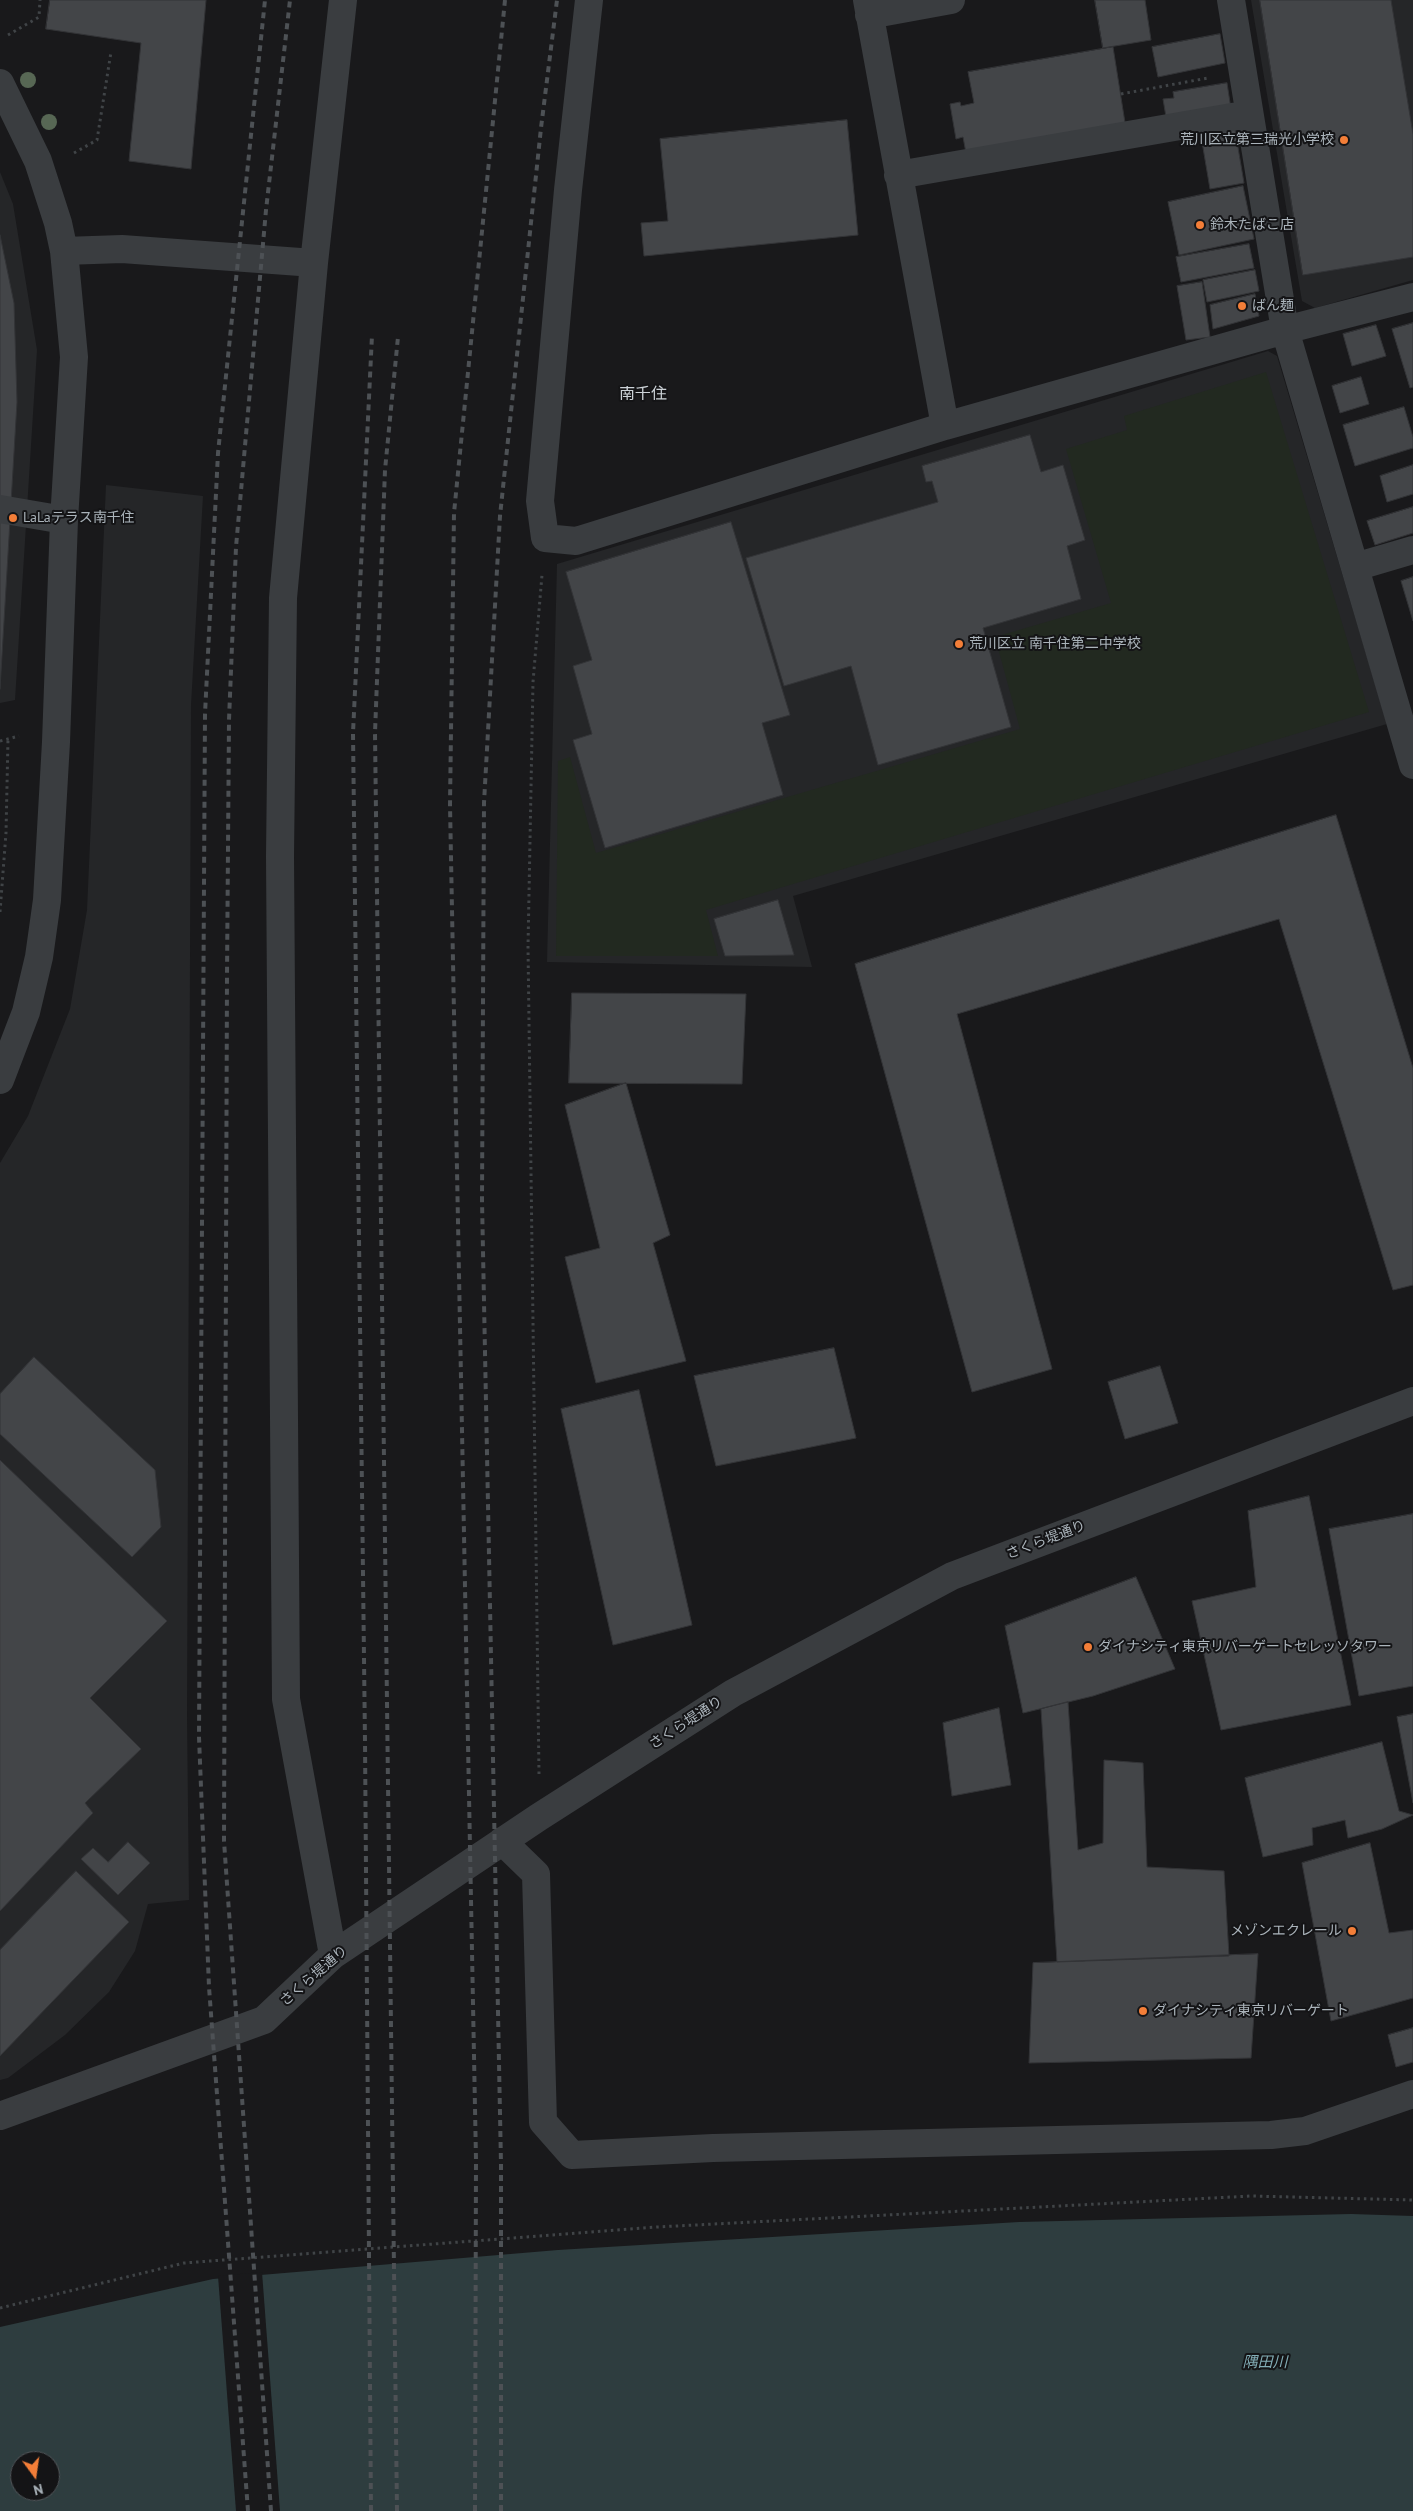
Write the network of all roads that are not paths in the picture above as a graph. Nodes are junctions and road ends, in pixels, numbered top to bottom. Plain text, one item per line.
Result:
1 (343, 0) edge
2 (589, 0) edge
3 (951, 0) edge
4 (1231, 0) edge
5 (868, 7) edge
6 (0, 83) edge
7 (1250, 114) junction
8 (898, 175) junction
9 (64, 251) junction
10 (314, 263) junction
11 (1413, 297) edge
12 (1285, 330) junction
13 (944, 426) junction
14 (0, 509) edge
15 (64, 520) junction
16 (1413, 550) edge
17 (1355, 567) junction
18 (1403, 696) edge
19 (1413, 765) edge
20 (0, 1080) edge
21 (1413, 1401) edge
22 (502, 1841) junction
23 (333, 1955) junction
24 (1413, 2094) edge
25 (0, 2116) edge

1 - 10 street
2 - 13 street
3 - 5 street
4 - 7 street
5 - 8 street
6 - 9 street
7 - 8 street
7 - 12 street
8 - 13 street
9 - 10 street
9 - 15 street
10 - 23 street
11 - 12 street
12 - 13 street
12 - 17 street
14 - 15 street
15 - 20 street
16 - 17 street
17 - 18 street
18 - 19 street
21 - 22 street, さくら堤通り
22 - 23 street, さくら堤通り
22 - 24 street
23 - 25 street, さくら堤通り

